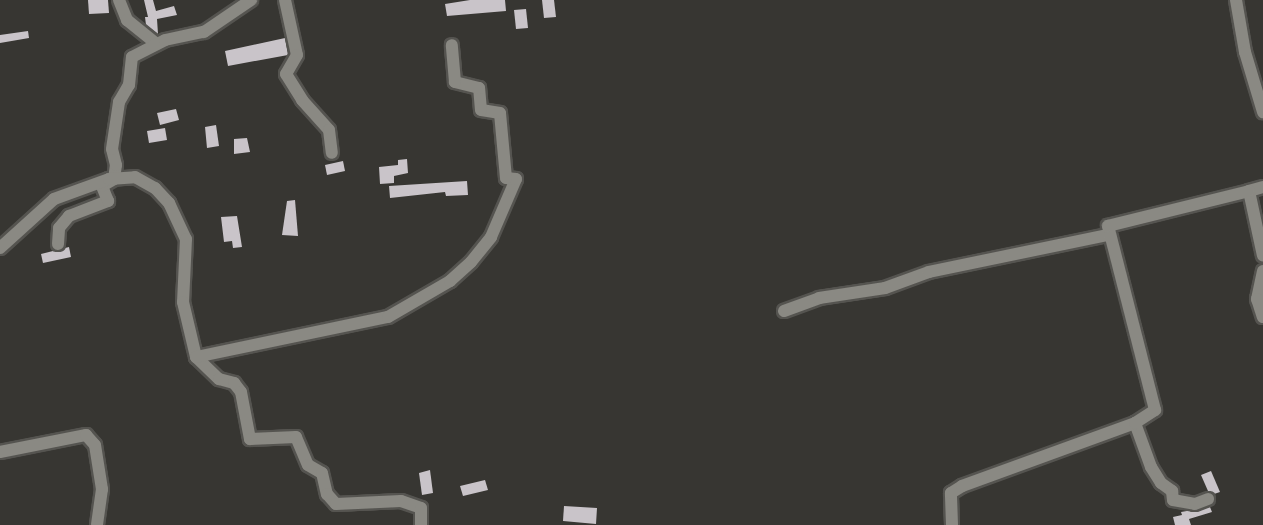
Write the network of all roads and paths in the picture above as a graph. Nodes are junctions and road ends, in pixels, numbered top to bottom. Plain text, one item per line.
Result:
1 (118, 0) edge
2 (250, 0) edge
3 (285, 0) edge
4 (1236, 0) edge
5 (157, 44) junction
6 (452, 45) dead end
7 (1259, 87) edge
8 (1263, 112) edge
9 (332, 153) dead end
10 (114, 179) junction
11 (1263, 187) edge
12 (1249, 191) junction
13 (1108, 234) junction
14 (58, 243) dead end
15 (0, 248) edge
16 (1263, 256) edge
17 (1263, 271) edge
18 (784, 311) dead end
19 (1263, 317) edge
20 (196, 357) junction
21 (1135, 423) junction
22 (0, 452) edge
23 (1208, 499) dead end
24 (98, 525) edge
25 (421, 525) edge
26 (952, 525) edge

1 - 5 street
2 - 5 street
3 - 9 street
4 - 7 street
5 - 10 street
6 - 20 street
7 - 8 street
10 - 14 street
10 - 15 street
10 - 20 street
11 - 12 street
12 - 13 street
12 - 16 street
13 - 18 street
13 - 21 street
17 - 19 street
20 - 25 street
21 - 23 street
21 - 26 street
22 - 24 street

